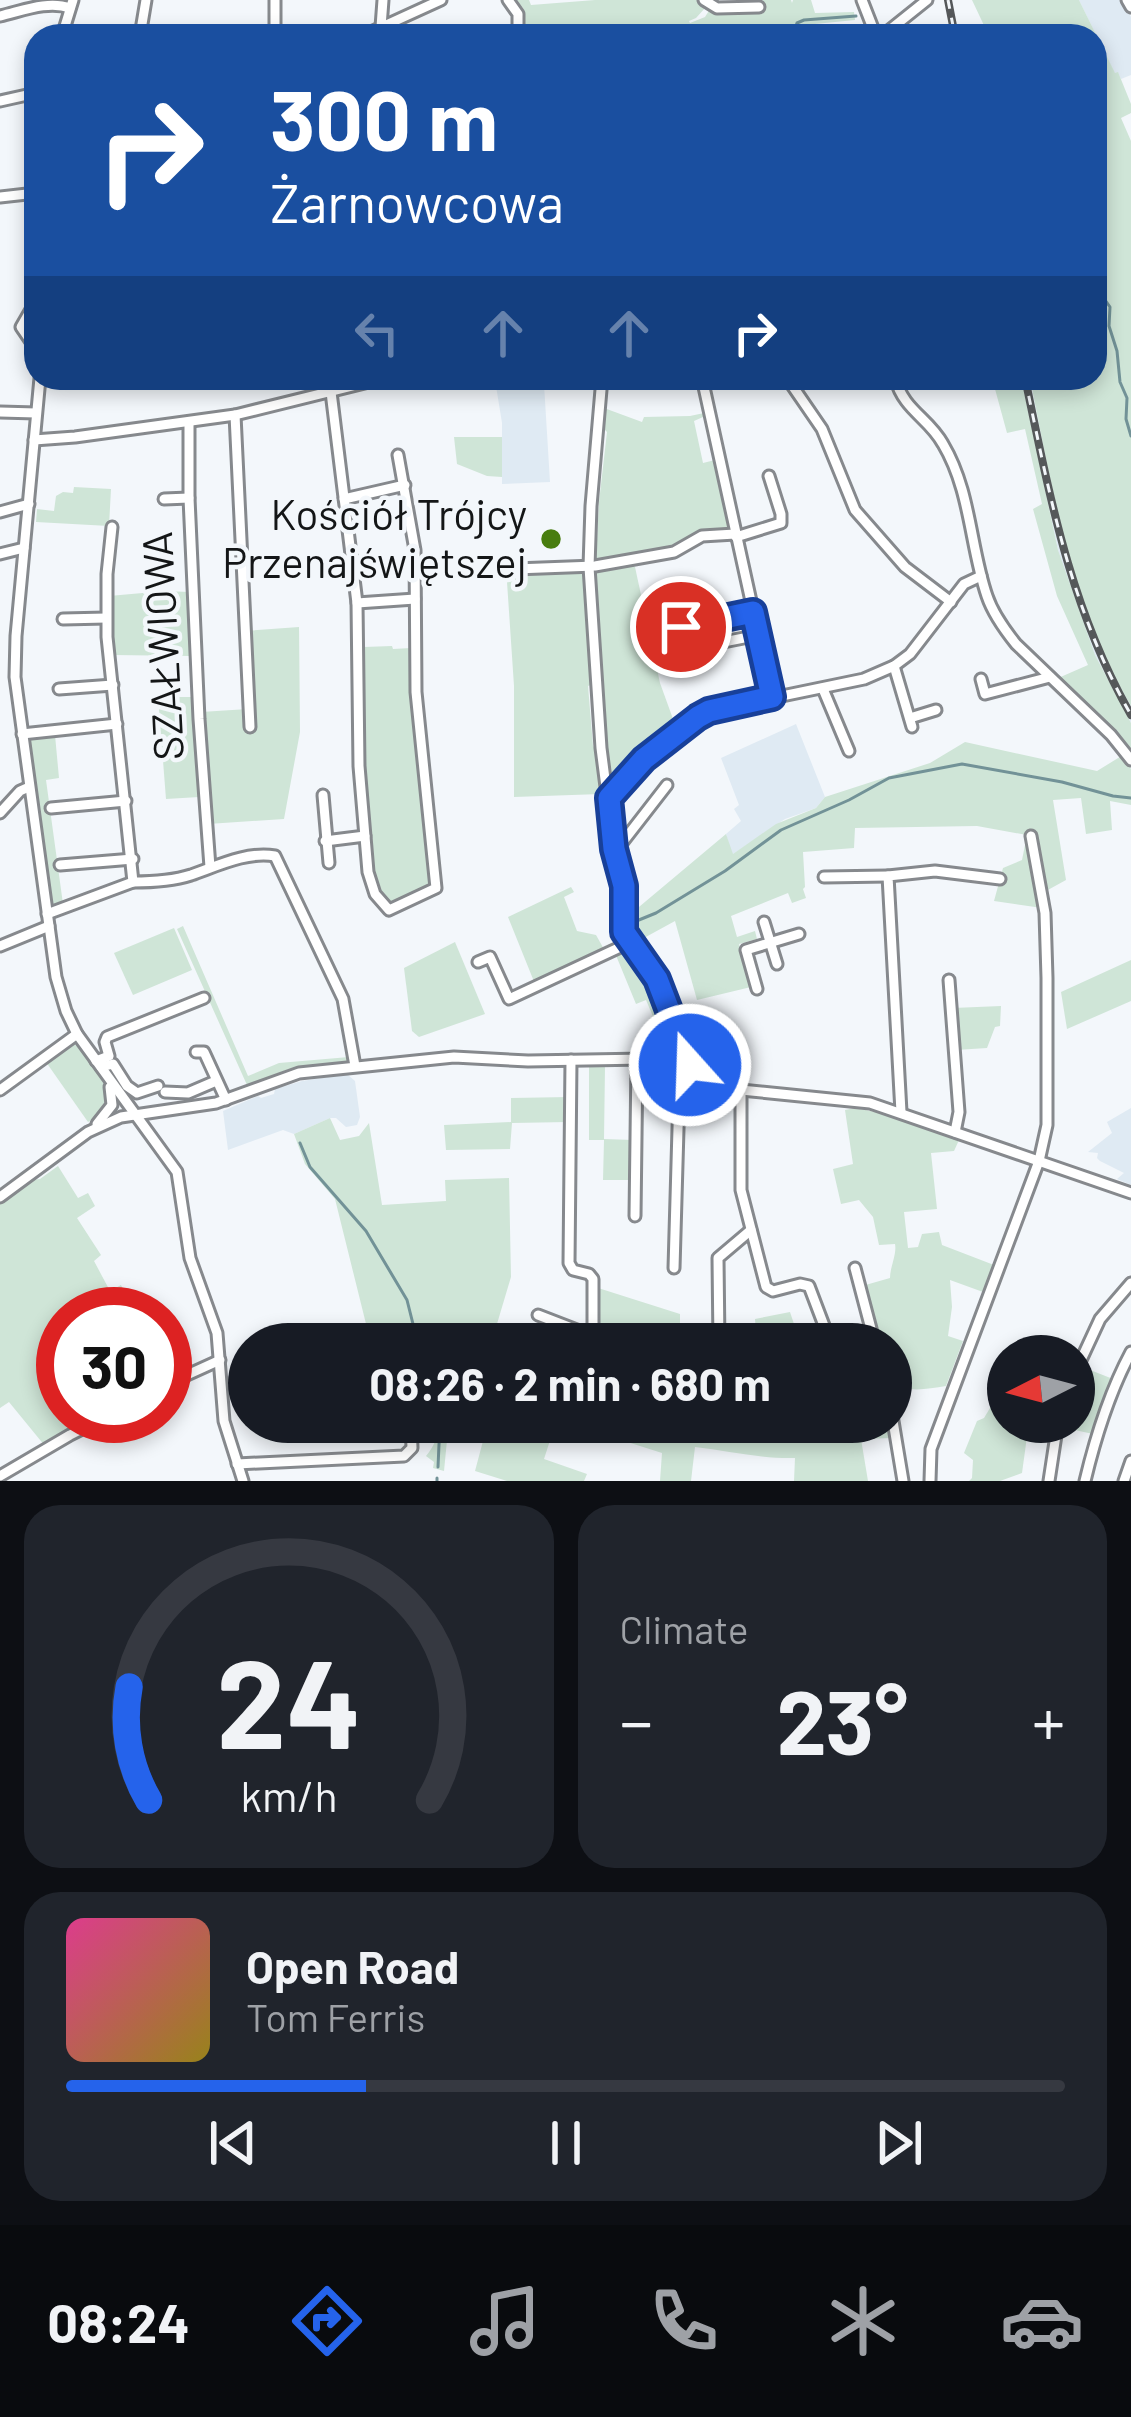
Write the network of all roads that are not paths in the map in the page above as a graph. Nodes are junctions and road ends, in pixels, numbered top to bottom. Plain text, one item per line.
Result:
1 (441, 0) edge
2 (704, 0) edge
3 (925, 1) edge
4 (72, 4) edge
5 (759, 7) dead end
6 (0, 16) edge
7 (388, 24) edge
8 (895, 24) edge
9 (39, 390) edge
10 (339, 390) edge
11 (601, 390) edge
12 (705, 390) edge
13 (795, 390) edge
14 (899, 390) edge
15 (331, 392) junction
16 (0, 412) edge
17 (36, 413) junction
18 (236, 415) junction
19 (189, 422) junction
20 (34, 440) junction
21 (398, 455) dead end
22 (769, 476) dead end
23 (405, 485) junction
24 (189, 498) junction
25 (164, 499) dead end
26 (344, 499) junction
27 (29, 504) junction
28 (0, 512) edge
29 (112, 527) dead end
30 (735, 536) junction
31 (24, 548) junction
32 (0, 554) edge
33 (589, 567) junction
34 (515, 569) dead end
35 (981, 576) junction
36 (964, 584) junction
37 (939, 591) junction
38 (415, 599) junction
39 (951, 602) junction
40 (357, 603) junction
41 (753, 612) junction
42 (106, 618) junction
43 (63, 619) dead end
44 (681, 627) dead end
45 (759, 635) junction
46 (688, 649) dead end
47 (15, 659) junction
48 (0, 662) edge
49 (894, 667) junction
50 (1050, 677) junction
51 (981, 679) dead end
52 (112, 685) junction
53 (59, 689) dead end
54 (823, 689) junction
55 (772, 697) junction
56 (936, 710) dead end
57 (118, 724) junction
58 (250, 727) dead end
59 (22, 734) junction
60 (849, 751) dead end
61 (1131, 760) edge
62 (667, 785) dead end
63 (29, 787) junction
64 (323, 795) dead end
65 (609, 798) junction
66 (126, 801) junction
67 (51, 808) dead end
68 (0, 813) edge
69 (365, 836) junction
70 (1031, 836) dead end
71 (326, 841) junction
72 (615, 852) junction
73 (133, 859) junction
74 (329, 863) dead end
75 (60, 865) dead end
76 (210, 867) junction
77 (888, 876) junction
78 (824, 877) dead end
79 (1000, 879) dead end
80 (134, 882) junction
81 (48, 920) junction
82 (764, 922) dead end
83 (799, 934) dead end
84 (629, 943) junction
85 (771, 943) junction
86 (0, 946) edge
87 (478, 962) dead end
88 (778, 964) dead end
89 (949, 980) dead end
90 (757, 989) dead end
91 (204, 998) dead end
92 (77, 1034) junction
93 (196, 1052) dead end
94 (637, 1058) junction
95 (571, 1060) junction
96 (100, 1066) junction
97 (356, 1066) junction
98 (688, 1071) junction
99 (216, 1081) junction
100 (110, 1087) junction
101 (0, 1090) edge
102 (741, 1090) junction
103 (226, 1100) junction
104 (902, 1112) junction
105 (134, 1114) junction
106 (93, 1128) junction
107 (956, 1132) junction
108 (1039, 1161) junction
109 (1131, 1193) edge
110 (0, 1197) edge
111 (635, 1216) dead end
112 (751, 1230) junction
113 (674, 1268) dead end
114 (855, 1268) dead end
115 (1131, 1282) edge
116 (538, 1315) dead end
117 (559, 1323) edge
118 (593, 1323) edge
119 (719, 1323) edge
120 (823, 1323) edge
121 (869, 1323) edge
122 (1092, 1335) edge
123 (1131, 1352) edge
124 (220, 1360) junction
125 (192, 1373) edge
126 (56, 1443) edge
127 (412, 1443) edge
128 (897, 1443) edge
129 (1055, 1443) edge
130 (1131, 1461) edge
131 (238, 1464) junction
132 (0, 1476) edge
133 (243, 1481) edge
134 (903, 1481) edge
135 (931, 1481) edge
136 (1049, 1481) edge
137 (1085, 1481) edge
138 (1124, 1481) edge

1 - 7 street
2 - 5 street
3 - 8 street
4 - 6 street
9 - 17 street
10 - 15 street
11 - 33 street
12 - 30 street
13 - 37 street
14 - 35 street
15 - 18 street
15 - 26 street
16 - 17 street
17 - 20 street
18 - 19 street
18 - 58 street
19 - 20 street
19 - 24 street, SZAŁWIOWA
20 - 27 street
21 - 23 street
22 - 30 street
23 - 26 street
23 - 38 street
24 - 25 street
24 - 76 street, SZAŁWIOWA
26 - 40 street
27 - 28 street
27 - 31 street
29 - 42 street
30 - 33 street
30 - 41 street
31 - 32 street
31 - 47 street
33 - 34 street
33 - 65 street
35 - 36 street
35 - 50 street
36 - 37 street
36 - 39 street
37 - 39 street
38 - 40 street
38 - 69 street
39 - 49 street
40 - 69 street
41 - 44 street
41 - 45 street
42 - 43 street
42 - 52 street
45 - 46 street
45 - 55 street
47 - 48 street
47 - 59 street
49 - 54 street
49 - 56 street
50 - 51 street
50 - 61 street
52 - 53 street
52 - 57 street
54 - 55 street
54 - 60 street
55 - 65 street
57 - 59 street
57 - 66 street
59 - 63 street
62 - 72 street
63 - 68 street
63 - 81 street
64 - 71 street
65 - 72 street
66 - 67 street
66 - 73 street
69 - 71 street
70 - 108 street
71 - 74 street
72 - 84 street
73 - 75 street
73 - 80 street
76 - 80 street
76 - 97 street
77 - 78 street
77 - 79 street
77 - 104 street
80 - 81 street
81 - 86 street
81 - 92 street
82 - 85 street
83 - 85 street
84 - 87 street
84 - 98 street
85 - 88 street
85 - 90 street
89 - 107 street
91 - 96 street
92 - 96 street
92 - 101 street
93 - 99 street
94 - 95 street
94 - 98 street
94 - 111 street
95 - 97 street
95 - 118 street
96 - 99 street
96 - 100 street
96 - 105 street
97 - 103 street
98 - 102 street
98 - 113 street
99 - 103 street
100 - 105 street
100 - 106 street
102 - 104 street
102 - 112 street
103 - 105 street
104 - 107 street
105 - 106 street
105 - 124 street
106 - 110 street
107 - 108 street
108 - 109 street
108 - 135 street
112 - 119 street
112 - 120 street
114 - 121 street
115 - 122 street
116 - 117 street
123 - 137 street
124 - 125 street
124 - 131 street
126 - 132 street
127 - 131 street
128 - 134 street
129 - 136 street
130 - 138 street
131 - 133 street

